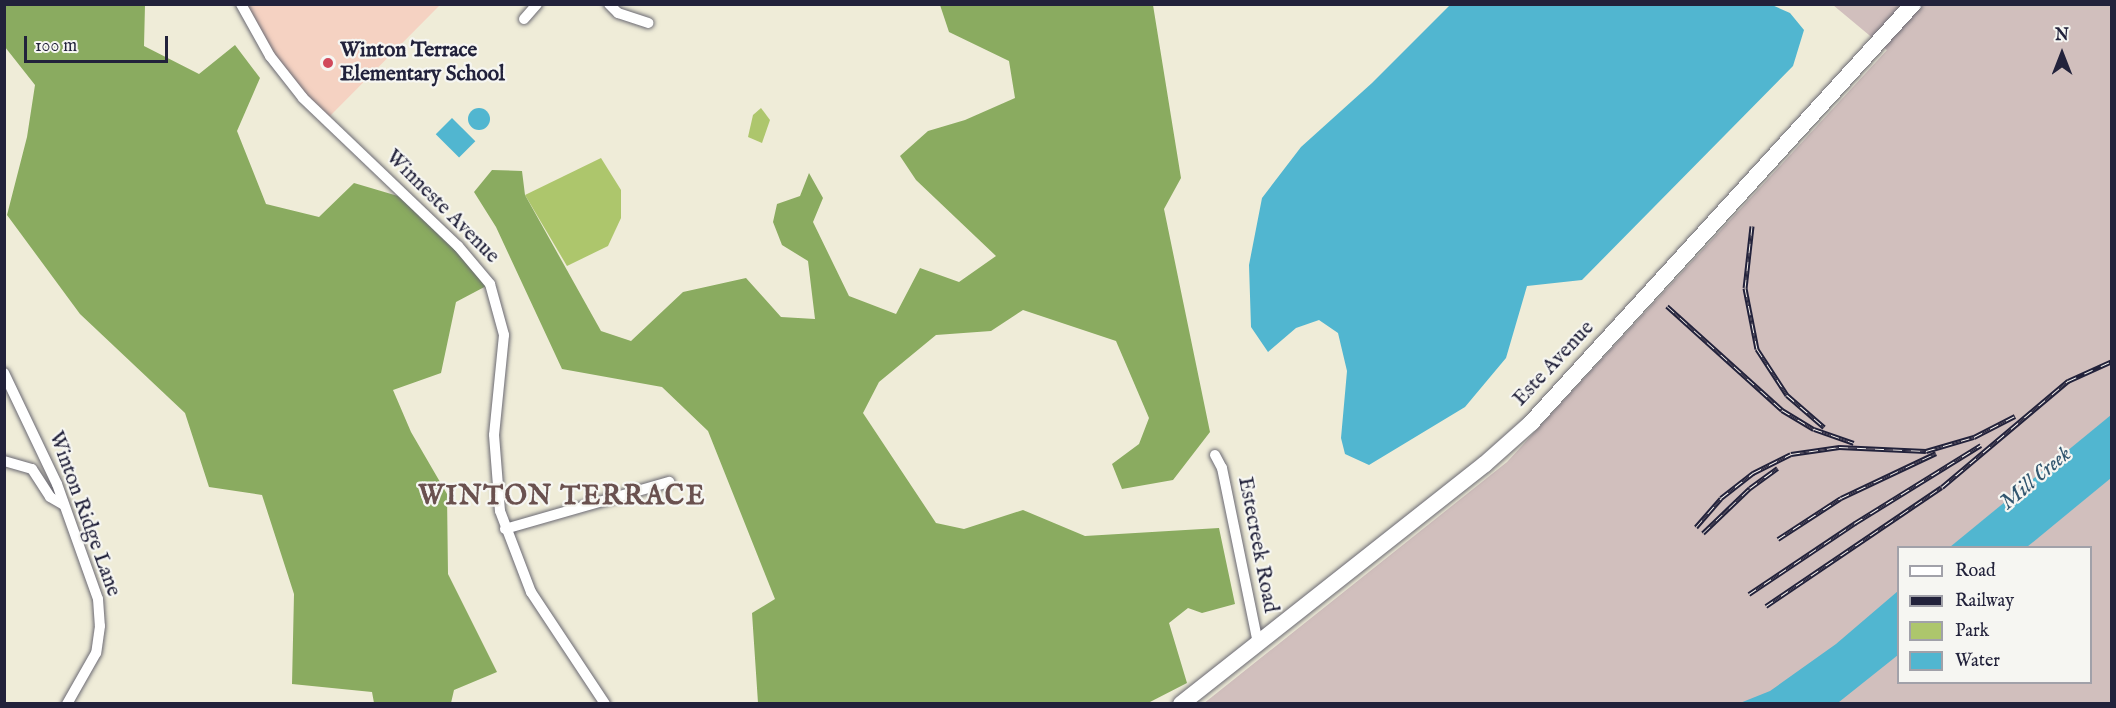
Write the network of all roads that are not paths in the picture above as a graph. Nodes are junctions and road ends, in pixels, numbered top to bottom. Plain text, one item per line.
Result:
1 (241, 4) edge
2 (537, 4) edge
3 (609, 4) edge
4 (1913, 4) edge
5 (524, 19) dead end
6 (648, 23) dead end
7 (4, 373) edge
8 (1215, 455) dead end
9 (4, 461) edge
10 (669, 482) dead end
11 (64, 505) junction
12 (505, 529) junction
13 (1258, 643) junction
14 (68, 704) edge
15 (605, 704) edge
16 (1181, 704) edge

1 - 12 street, Winneste Avenue
2 - 5 street
3 - 6 street
4 - 13 street, Este Avenue
7 - 11 street, Winton Ridge Lane
8 - 13 street, Estecreek Road
9 - 11 street
10 - 12 street
11 - 14 street, Winton Ridge Lane
12 - 15 street, Winneste Avenue
13 - 16 street, Este Avenue

